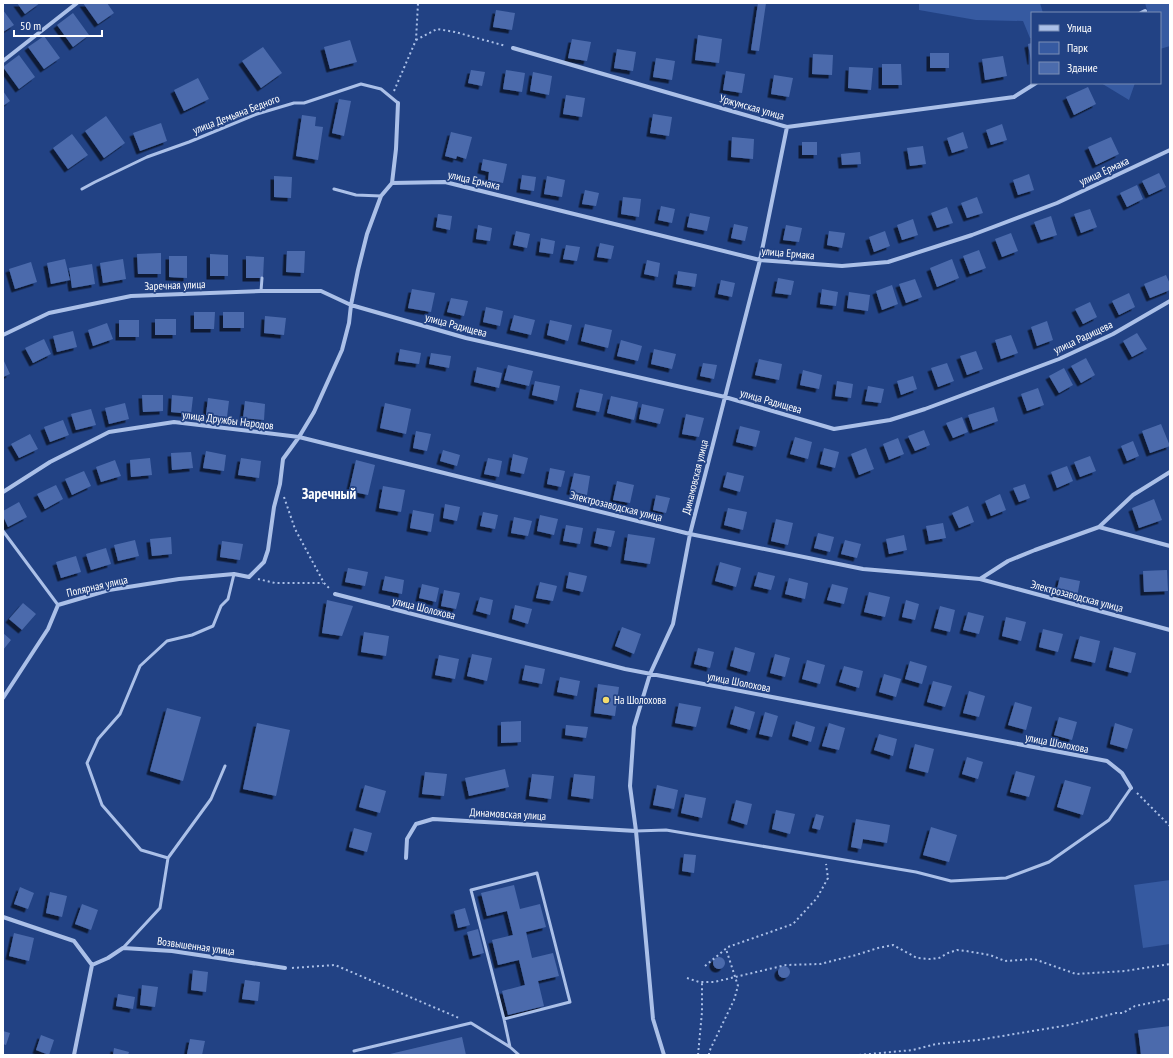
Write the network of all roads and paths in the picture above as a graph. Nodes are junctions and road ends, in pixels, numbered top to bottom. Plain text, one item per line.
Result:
1 (77, 3) edge
2 (418, 3) edge
3 (416, 40) junction
4 (513, 48) joint
5 (3, 61) edge
6 (1034, 84) edge
7 (391, 97) junction
8 (398, 103) joint
9 (787, 127) junction
10 (1170, 150) edge
11 (392, 183) junction
12 (82, 189) dead end
13 (334, 189) dead end
14 (381, 196) junction
15 (760, 260) junction
16 (262, 278) dead end
17 (261, 291) junction
18 (1170, 300) edge
19 (351, 305) junction
20 (3, 335) edge
21 (725, 397) junction
22 (299, 437) junction
23 (1170, 472) edge
24 (280, 484) junction
25 (3, 492) edge
26 (1098, 527) junction
27 (3, 531) edge
28 (690, 534) junction
29 (1170, 546) edge
30 (234, 574) junction
31 (249, 577) junction
32 (980, 579) junction
33 (324, 583) junction
34 (335, 594) joint
35 (58, 605) junction
36 (1170, 630) edge
37 (650, 674) junction
38 (3, 698) edge
39 (225, 766) dead end
40 (1132, 788) junction
41 (1170, 826) edge
42 (636, 831) junction
43 (825, 856) junction
44 (168, 858) junction
45 (406, 858) dead end
46 (3, 917) edge
47 (123, 948) junction
48 (726, 949) junction
49 (1170, 964) edge
50 (92, 965) junction
51 (705, 966) dead end
52 (285, 968) joint
53 (735, 977) junction
54 (687, 978) dead end
55 (702, 982) junction
56 (1170, 999) edge
57 (504, 1018) junction
58 (471, 1023) junction
59 (510, 1047) junction
60 (354, 1051) dead end
61 (74, 1055) edge
62 (519, 1055) edge
63 (664, 1055) edge
64 (698, 1055) edge
65 (709, 1055) edge
66 (859, 1055) edge

1 - 5 street
2 - 3 path
3 - 4 path
3 - 7 path
4 - 9 street, Уржумская улица
6 - 9 street, Уржумская улица
7 - 8 lane, улица Демьяна Бедного
7 - 12 lane, улица Демьяна Бедного
8 - 11 street
9 - 15 street, Динамовская улица
10 - 15 street, улица Ермака
11 - 14 street
11 - 15 street, улица Ермака
13 - 14 lane
14 - 19 street
15 - 21 street, Динамовская улица
16 - 17 lane
17 - 19 street, Заречная улица
17 - 20 street, Заречная улица
18 - 21 street, улица Радищева
19 - 21 street, улица Радищева
19 - 22 street
21 - 28 street, Динамовская улица
22 - 24 street
22 - 25 street, улица Дружбы Народов
22 - 28 street, Электрозаводская улица
23 - 26 street
24 - 31 street
24 - 33 path
26 - 29 street
26 - 32 street
27 - 35 lane
28 - 32 street, Электрозаводская улица
28 - 37 street, Динамовская улица
30 - 31 street, Полярная улица
30 - 35 street, Полярная улица
30 - 44 lane
31 - 33 path
32 - 36 street, Электрозаводская улица
33 - 34 path
34 - 37 street, улица Шолохова
35 - 38 street, Полярная улица
37 - 40 street, улица Шолохова
37 - 42 street, Динамовская улица
39 - 44 lane
40 - 41 path
40 - 43 lane
42 - 43 lane
42 - 45 street, Динамовская улица
42 - 63 street, Динамовская улица
43 - 48 path
44 - 47 lane
46 - 50 street
47 - 50 street
47 - 52 street, Возвышенная улица
48 - 51 path
48 - 53 path
49 - 53 path
50 - 61 street
52 - 58 path
53 - 55 path
53 - 65 path
54 - 55 path
55 - 64 path
56 - 66 path
57 - 57 lane
57 - 59 lane
58 - 59 lane
58 - 60 lane
59 - 62 lane

